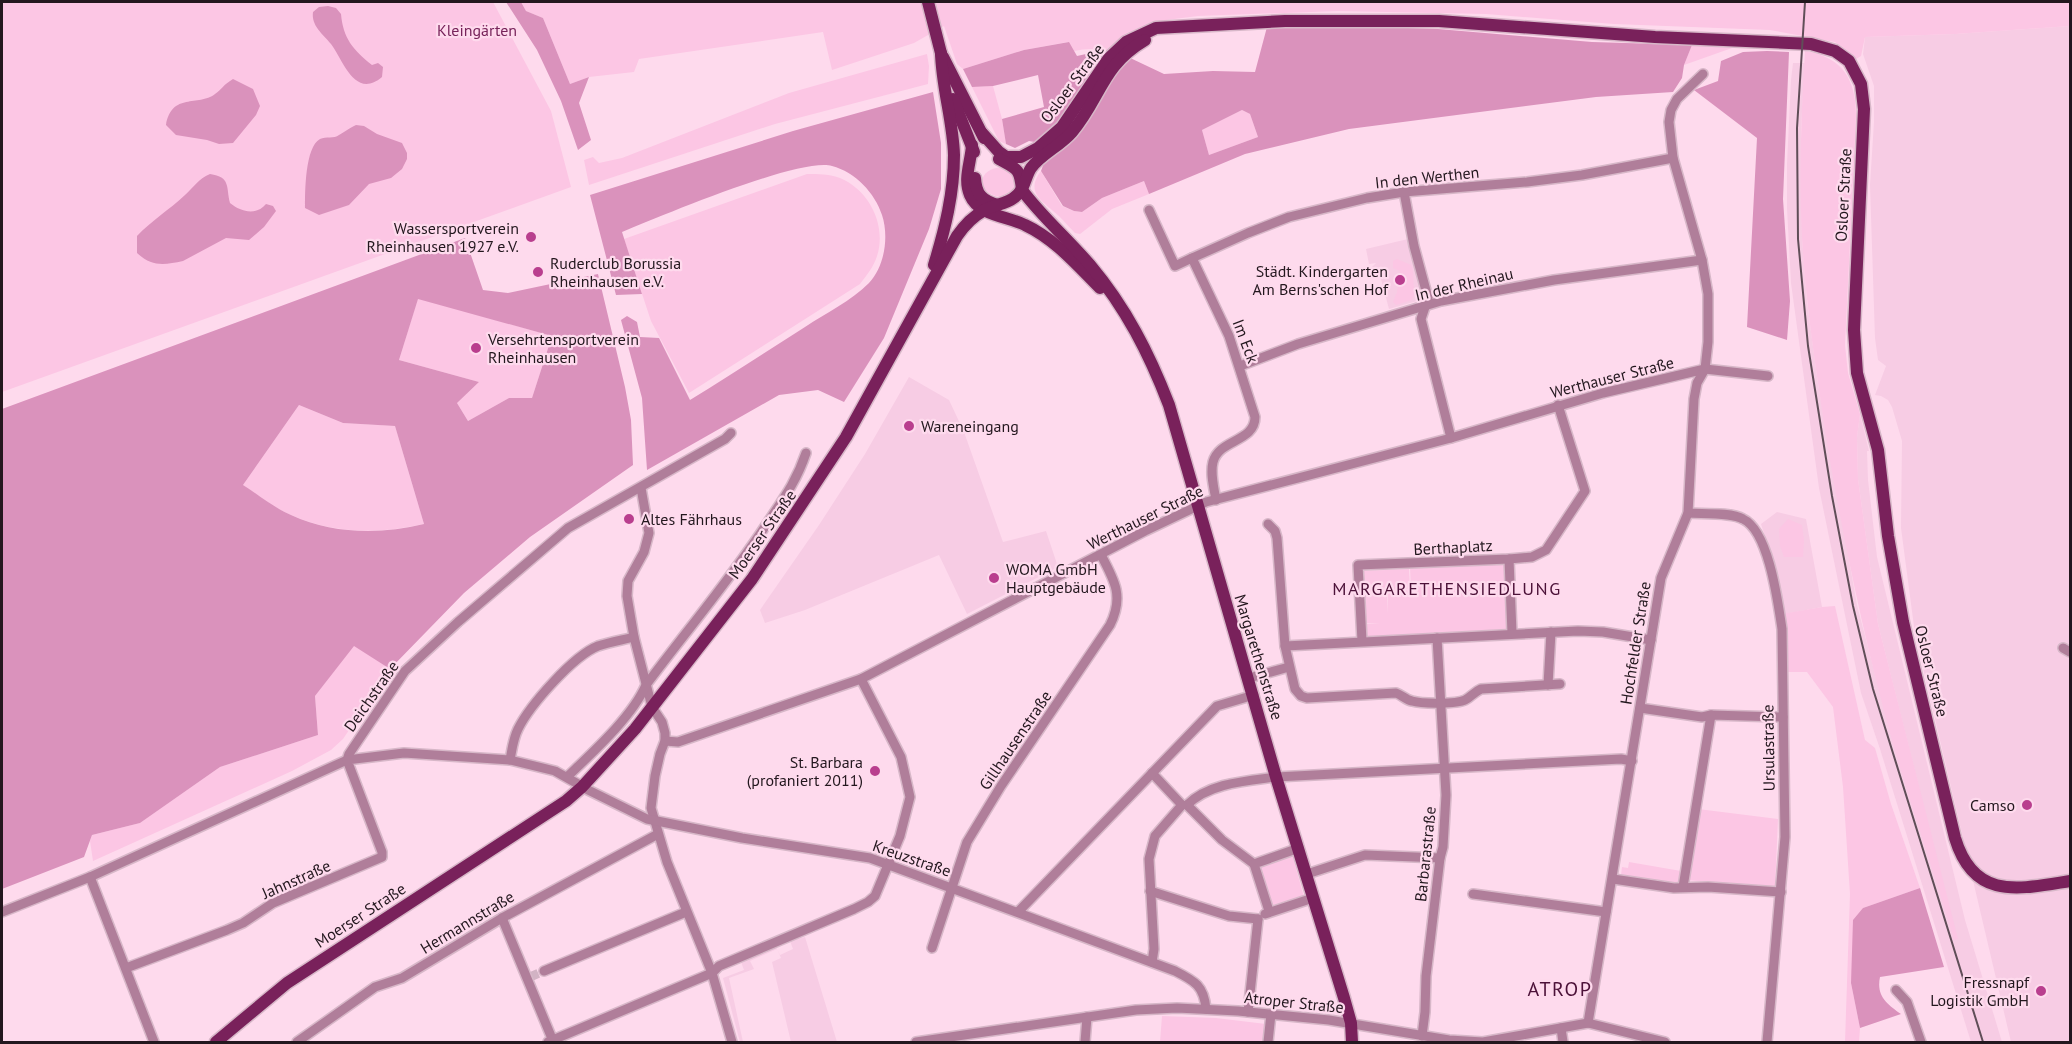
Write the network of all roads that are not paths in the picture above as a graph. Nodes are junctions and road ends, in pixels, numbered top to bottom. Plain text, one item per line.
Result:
1 (928, 2) edge
2 (1198, 25) junction
3 (941, 54) junction
4 (1703, 74) dead end
5 (982, 133) junction
6 (972, 145) junction
7 (1673, 158) junction
8 (1022, 190) junction
9 (1404, 192) junction
10 (998, 205) junction
11 (1149, 210) dead end
12 (983, 211) junction
13 (1192, 258) junction
14 (1701, 260) junction
15 (927, 289) junction
16 (1120, 307) junction
17 (1424, 307) junction
18 (1240, 366) junction
19 (1705, 369) junction
20 (1768, 376) dead end
21 (1558, 405) junction
22 (731, 433) dead end
23 (1451, 438) junction
24 (806, 453) dead end
25 (640, 488) junction
26 (1216, 500) junction
27 (1197, 506) junction
28 (1688, 513) junction
29 (1268, 524) dead end
30 (1101, 555) junction
31 (1509, 559) junction
32 (1551, 632) junction
33 (1512, 633) junction
34 (634, 637) junction
35 (1437, 638) junction
36 (1651, 640) junction
37 (1362, 641) junction
38 (1285, 646) junction
39 (1289, 667) junction
40 (1249, 678) junction
41 (861, 679) junction
42 (1560, 684) dead end
43 (646, 685) junction
44 (1548, 685) junction
45 (1254, 695) junction
46 (1440, 702) junction
47 (652, 707) junction
48 (1640, 708) junction
49 (1711, 715) junction
50 (1783, 717) junction
51 (665, 741) junction
52 (347, 760) junction
53 (510, 760) junction
54 (1632, 761) junction
55 (1443, 767) junction
56 (1152, 773) junction
57 (1276, 777) junction
58 (576, 783) junction
59 (1184, 805) junction
60 (653, 820) junction
61 (658, 834) junction
62 (1299, 848) junction
63 (1440, 858) junction
64 (1254, 864) junction
65 (889, 865) junction
66 (1306, 874) junction
67 (90, 877) junction
68 (1613, 879) junction
69 (2070, 881) edge
70 (952, 887) junction
71 (1683, 887) junction
72 (1150, 891) junction
73 (1781, 892) junction
74 (1473, 894) dead end
75 (1313, 898) junction
76 (1269, 911) junction
77 (2, 912) edge
78 (686, 912) junction
79 (1018, 912) junction
80 (1606, 912) junction
81 (502, 918) junction
82 (1258, 918) junction
83 (932, 948) dead end
84 (1152, 962) junction
85 (126, 968) junction
86 (544, 971) tunnel mouth
87 (712, 973) junction
88 (1896, 990) dead end
89 (1206, 1009) junction
90 (1248, 1012) junction
91 (1270, 1014) junction
92 (1087, 1017) junction
93 (1351, 1023) junction
94 (1588, 1023) junction
95 (1561, 1028) junction
96 (1422, 1036) junction
97 (939, 1040) edge
98 (154, 1042) edge
99 (216, 1042) edge
100 (297, 1042) edge
101 (550, 1042) edge
102 (732, 1042) edge
103 (916, 1042) edge
104 (1085, 1042) edge
105 (1268, 1042) edge
106 (1352, 1042) edge
107 (1483, 1042) edge
108 (1563, 1042) edge
109 (1665, 1042) edge
110 (1767, 1042) edge
111 (1921, 1042) edge

1 - 3 main road
2 - 5 main road, Osloer Straße
2 - 8 main road, Osloer Straße
2 - 69 main road, Osloer Straße
3 - 5 main road
3 - 6 main road
3 - 15 main road, Moerser Straße
4 - 7 street, Hochfelder Straße
5 - 8 main road, Margarethenstraße
6 - 10 main road
6 - 12 main road
7 - 9 street, In den Werthen
7 - 14 street, Hochfelder Straße
8 - 10 main road
8 - 16 main road, Margarethenstraße
9 - 13 street, In den Werthen
9 - 17 street
10 - 12 main road
11 - 13 street
12 - 15 main road, Moerser Straße
12 - 16 main road, Margarethenstraße
13 - 18 street, Im Eck
14 - 17 street, In der Rheinau
14 - 19 street, Hochfelder Straße
15 - 47 main road, Moerser Straße
16 - 27 main road, Margarethenstraße
17 - 18 street, In der Rheinau
17 - 23 street
18 - 26 street, Im Eck
19 - 20 street, Werthauser Straße
19 - 21 street, Werthauser Straße
19 - 28 street, Hochfelder Straße
21 - 23 street, Werthauser Straße
21 - 31 street
22 - 25 street, Deichstraße
23 - 26 street, Werthauser Straße
24 - 43 street, Moerser Straße
25 - 34 street
25 - 52 street, Deichstraße
26 - 27 street, Werthauser Straße
27 - 30 street, Werthauser Straße
27 - 40 main road, Margarethenstraße
28 - 36 street, Hochfelder Straße
28 - 50 street, Ursulastraße
29 - 38 street
30 - 41 street, Werthauser Straße
30 - 70 street, Gillhausenstraße
31 - 33 street, Berthaplatz
31 - 37 street, Berthaplatz
32 - 33 street
32 - 36 street
32 - 44 street
33 - 35 street
34 - 43 street
34 - 53 street
35 - 37 street
35 - 46 street, Barbarastraße
36 - 48 street, Hochfelder Straße
37 - 38 street
38 - 39 street
39 - 40 street
39 - 46 street
40 - 45 main road, Margarethenstraße
41 - 51 street, Werthauser Straße
41 - 65 street
42 - 44 street
43 - 47 street
43 - 58 street, Moerser Straße
44 - 46 street
45 - 56 street
45 - 57 main road, Margarethenstraße
46 - 55 street, Barbarastraße
47 - 51 street
47 - 58 main road, Moerser Straße
48 - 49 street
48 - 54 street, Hochfelder Straße
49 - 50 street
49 - 71 street
50 - 73 street, Ursulastraße
51 - 60 street
52 - 53 street
52 - 67 street
52 - 85 street, Jahnstraße
53 - 58 street
54 - 55 street
54 - 68 street, Hochfelder Straße
55 - 57 street
55 - 63 street, Barbarastraße
56 - 59 street
56 - 79 street
57 - 59 street
57 - 62 main road, Margarethenstraße
58 - 60 street, Kreuzstraße
58 - 99 main road, Moerser Straße
59 - 64 street
59 - 72 street
60 - 61 street
60 - 65 street, Kreuzstraße
61 - 78 street
61 - 81 street, Hermannstraße
62 - 64 street
62 - 66 main road, Margarethenstraße
63 - 66 street
63 - 96 street, Barbarastraße
64 - 76 street
65 - 70 street, Kreuzstraße
65 - 87 street
66 - 75 main road, Margarethenstraße
67 - 77 street
67 - 85 street
68 - 71 street
68 - 80 street, Hochfelder Straße
70 - 79 street, Kreuzstraße
70 - 83 street, Gillhausenstraße
71 - 73 street
72 - 82 street
72 - 84 street
73 - 110 street, Ursulastraße
74 - 80 street
75 - 76 street
75 - 93 main road, Margarethenstraße
76 - 82 street
78 - 86 street
78 - 87 street
79 - 84 street, Kreuzstraße
80 - 94 street, Hochfelder Straße
81 - 100 street, Hermannstraße
81 - 101 street
82 - 90 street
84 - 89 street, Kreuzstraße
85 - 98 street
87 - 101 street
87 - 102 street
88 - 111 street
89 - 90 street, Atroper Straße
89 - 92 street, Atroper Straße
90 - 91 street, Atroper Straße
91 - 93 street, Atroper Straße
91 - 105 street
92 - 97 street, Atroper Straße
92 - 104 street
93 - 96 street, Atroper Straße
93 - 106 main road, Margarethenstraße
94 - 95 street, Atroper Straße
94 - 109 street, Atroper Straße
95 - 107 street, Atroper Straße
95 - 108 street
96 - 107 street, Atroper Straße
97 - 103 street, Atroper Straße

